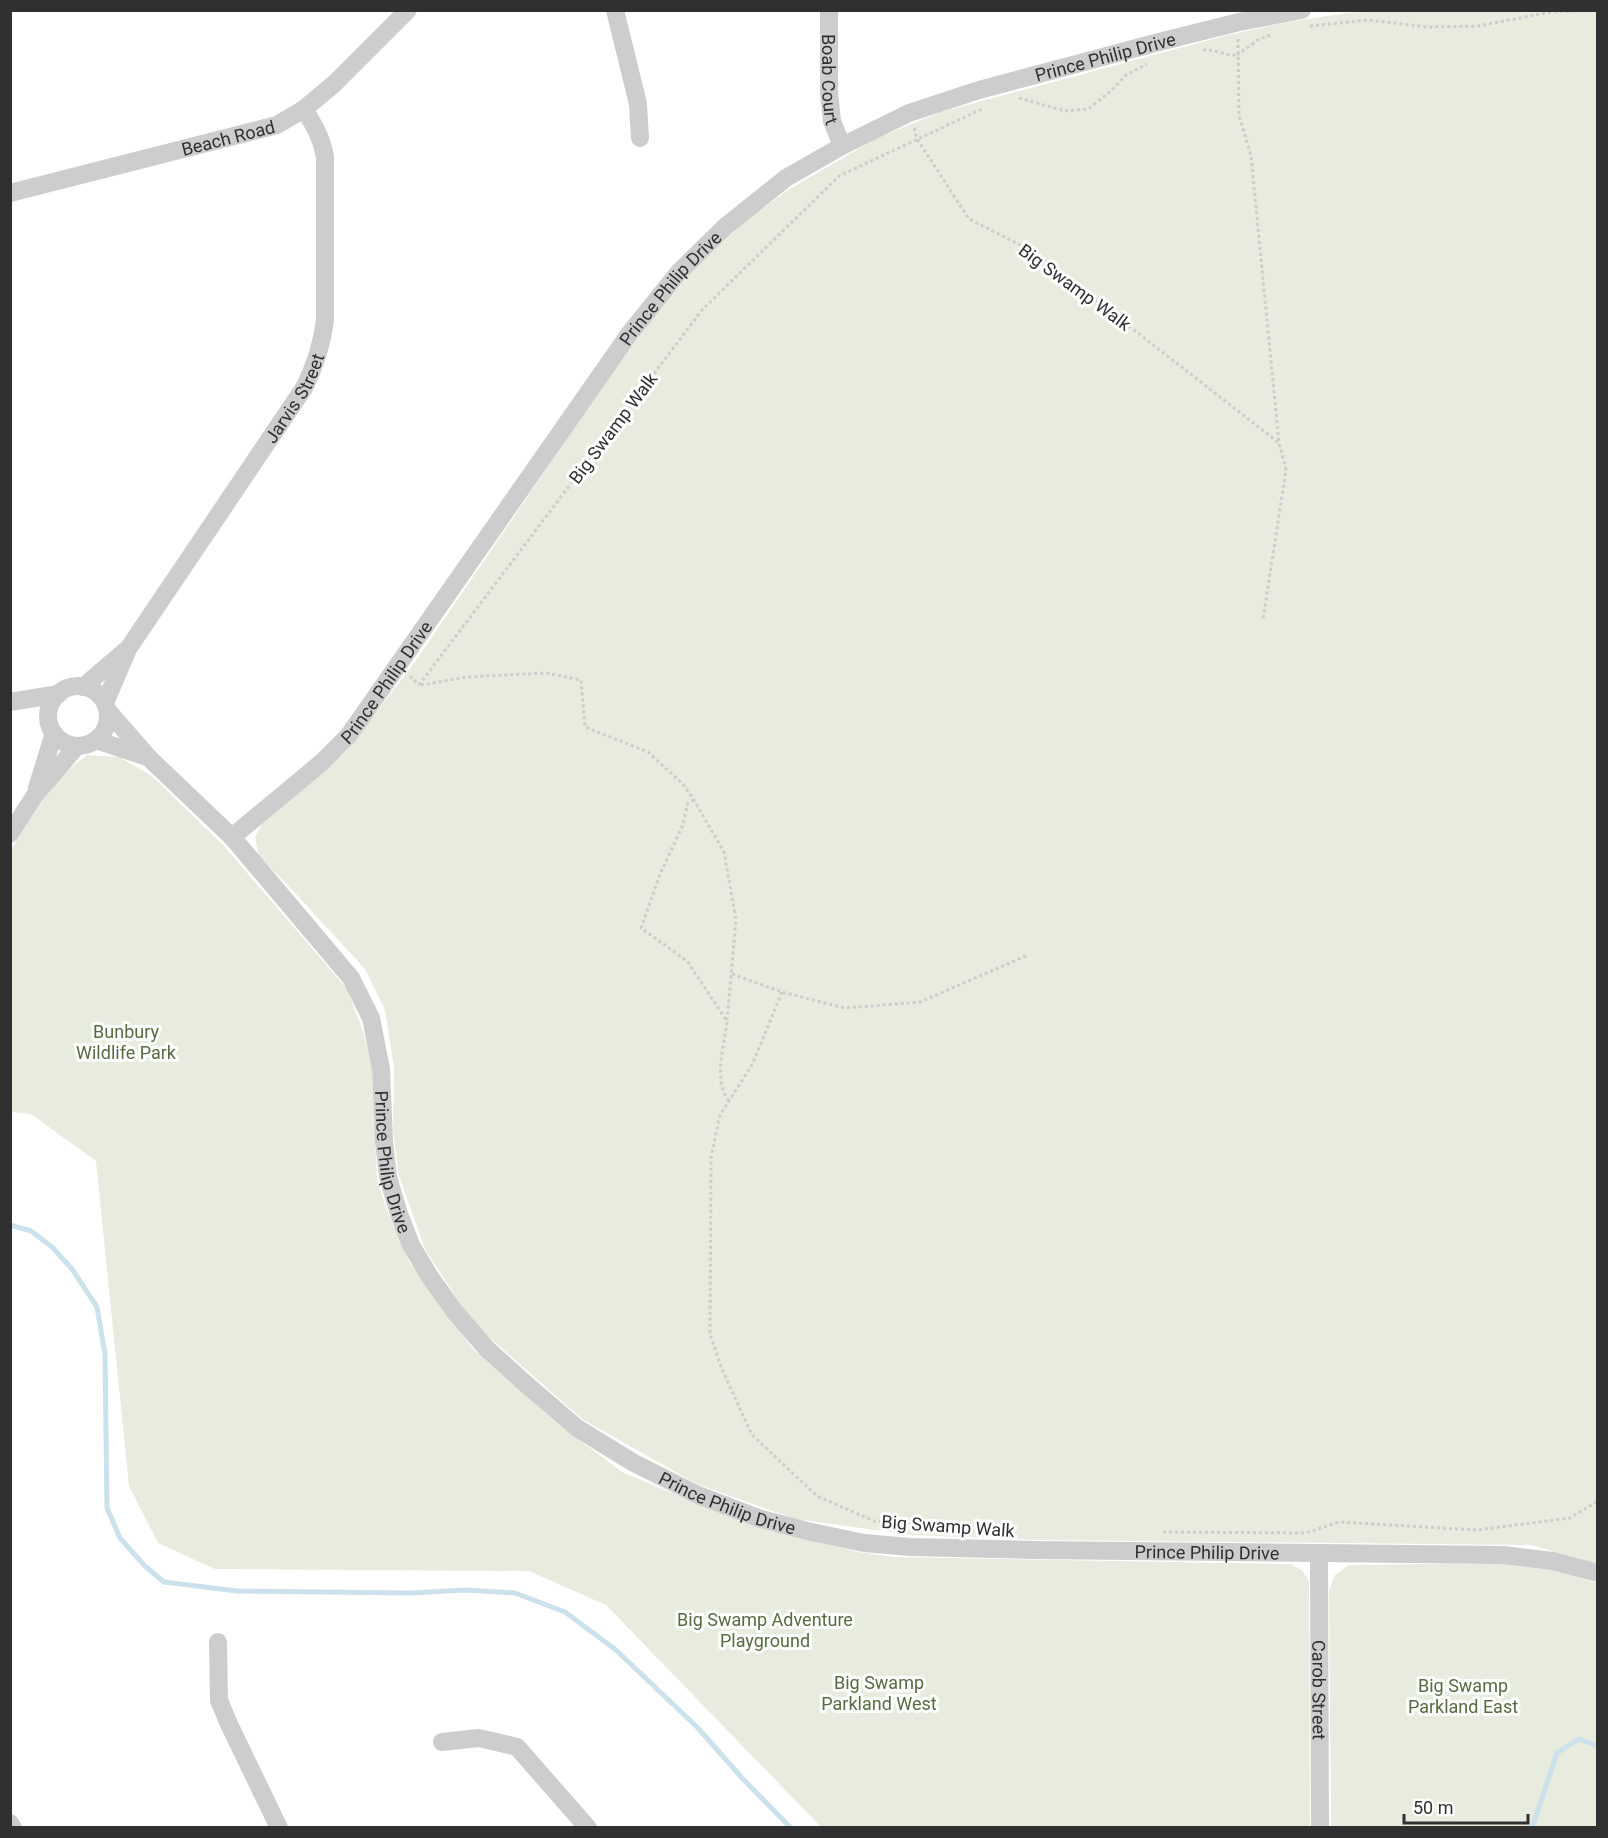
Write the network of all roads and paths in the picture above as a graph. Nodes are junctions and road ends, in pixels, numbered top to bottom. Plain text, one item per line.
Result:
1 (408, 10) edge
2 (615, 10) edge
3 (829, 10) edge
4 (1597, 10) edge
5 (1238, 16) edge
6 (1301, 19) edge
7 (1279, 32) dead end
8 (1198, 51) dead end
9 (1237, 55) junction
10 (1150, 63) dead end
11 (1011, 95) dead end
12 (990, 105) dead end
13 (304, 109) junction
14 (640, 138) dead end
15 (917, 139) junction
16 (842, 146) junction
17 (10, 193) edge
18 (1279, 443) junction
19 (1263, 619) dead end
20 (128, 650) junction
21 (83, 687) junction
22 (59, 694) junction
23 (10, 703) edge
24 (106, 707) junction
25 (51, 726) junction
26 (96, 740) junction
27 (77, 746) junction
28 (149, 758) junction
29 (35, 795) junction
30 (694, 800) junction
31 (10, 834) edge
32 (232, 837) junction
33 (1028, 955) dead end
34 (732, 974) junction
35 (782, 992) junction
36 (727, 1022) junction
37 (729, 1101) junction
38 (1598, 1501) edge
39 (962, 1530) dead end
40 (1162, 1532) dead end
41 (1319, 1554) junction
42 (1598, 1573) edge
43 (218, 1642) dead end
44 (442, 1742) dead end
45 (10, 1823) edge
46 (13, 1827) edge
47 (279, 1827) edge
48 (588, 1827) edge
49 (1320, 1827) edge

1 - 13 street, Beach Road
2 - 14 street
3 - 16 street, Boab Court
4 - 6 path
5 - 6 street, Prince Philip Drive
5 - 16 street, Prince Philip Drive
7 - 9 path
8 - 9 path
9 - 18 path
10 - 11 path
12 - 15 path
13 - 17 street, Beach Road
13 - 20 street, Jarvis Street
15 - 18 path, Big Swamp Walk
15 - 30 path, Big Swamp Walk
16 - 32 street, Prince Philip Drive
18 - 19 path
20 - 21 street, Jarvis Street
20 - 24 street, Jarvis Street
21 - 22 street
21 - 24 street
22 - 23 street
22 - 25 street
23 - 25 street
24 - 26 street
24 - 28 street, Prince Philip Drive
25 - 27 street
25 - 29 street
26 - 27 street
26 - 28 street, Prince Philip Drive
27 - 29 street
28 - 32 street, Prince Philip Drive
29 - 31 street
30 - 34 path, Big Swamp Walk
30 - 36 path
32 - 41 street, Prince Philip Drive
33 - 35 path
34 - 35 path
34 - 36 path, Big Swamp Walk
35 - 37 path, Big Swamp Walk
36 - 37 path, Big Swamp Walk
37 - 39 path, Big Swamp Walk
38 - 40 path
41 - 42 street, Prince Philip Drive
41 - 49 street, Carob Street
43 - 47 street
44 - 48 street
45 - 46 street

